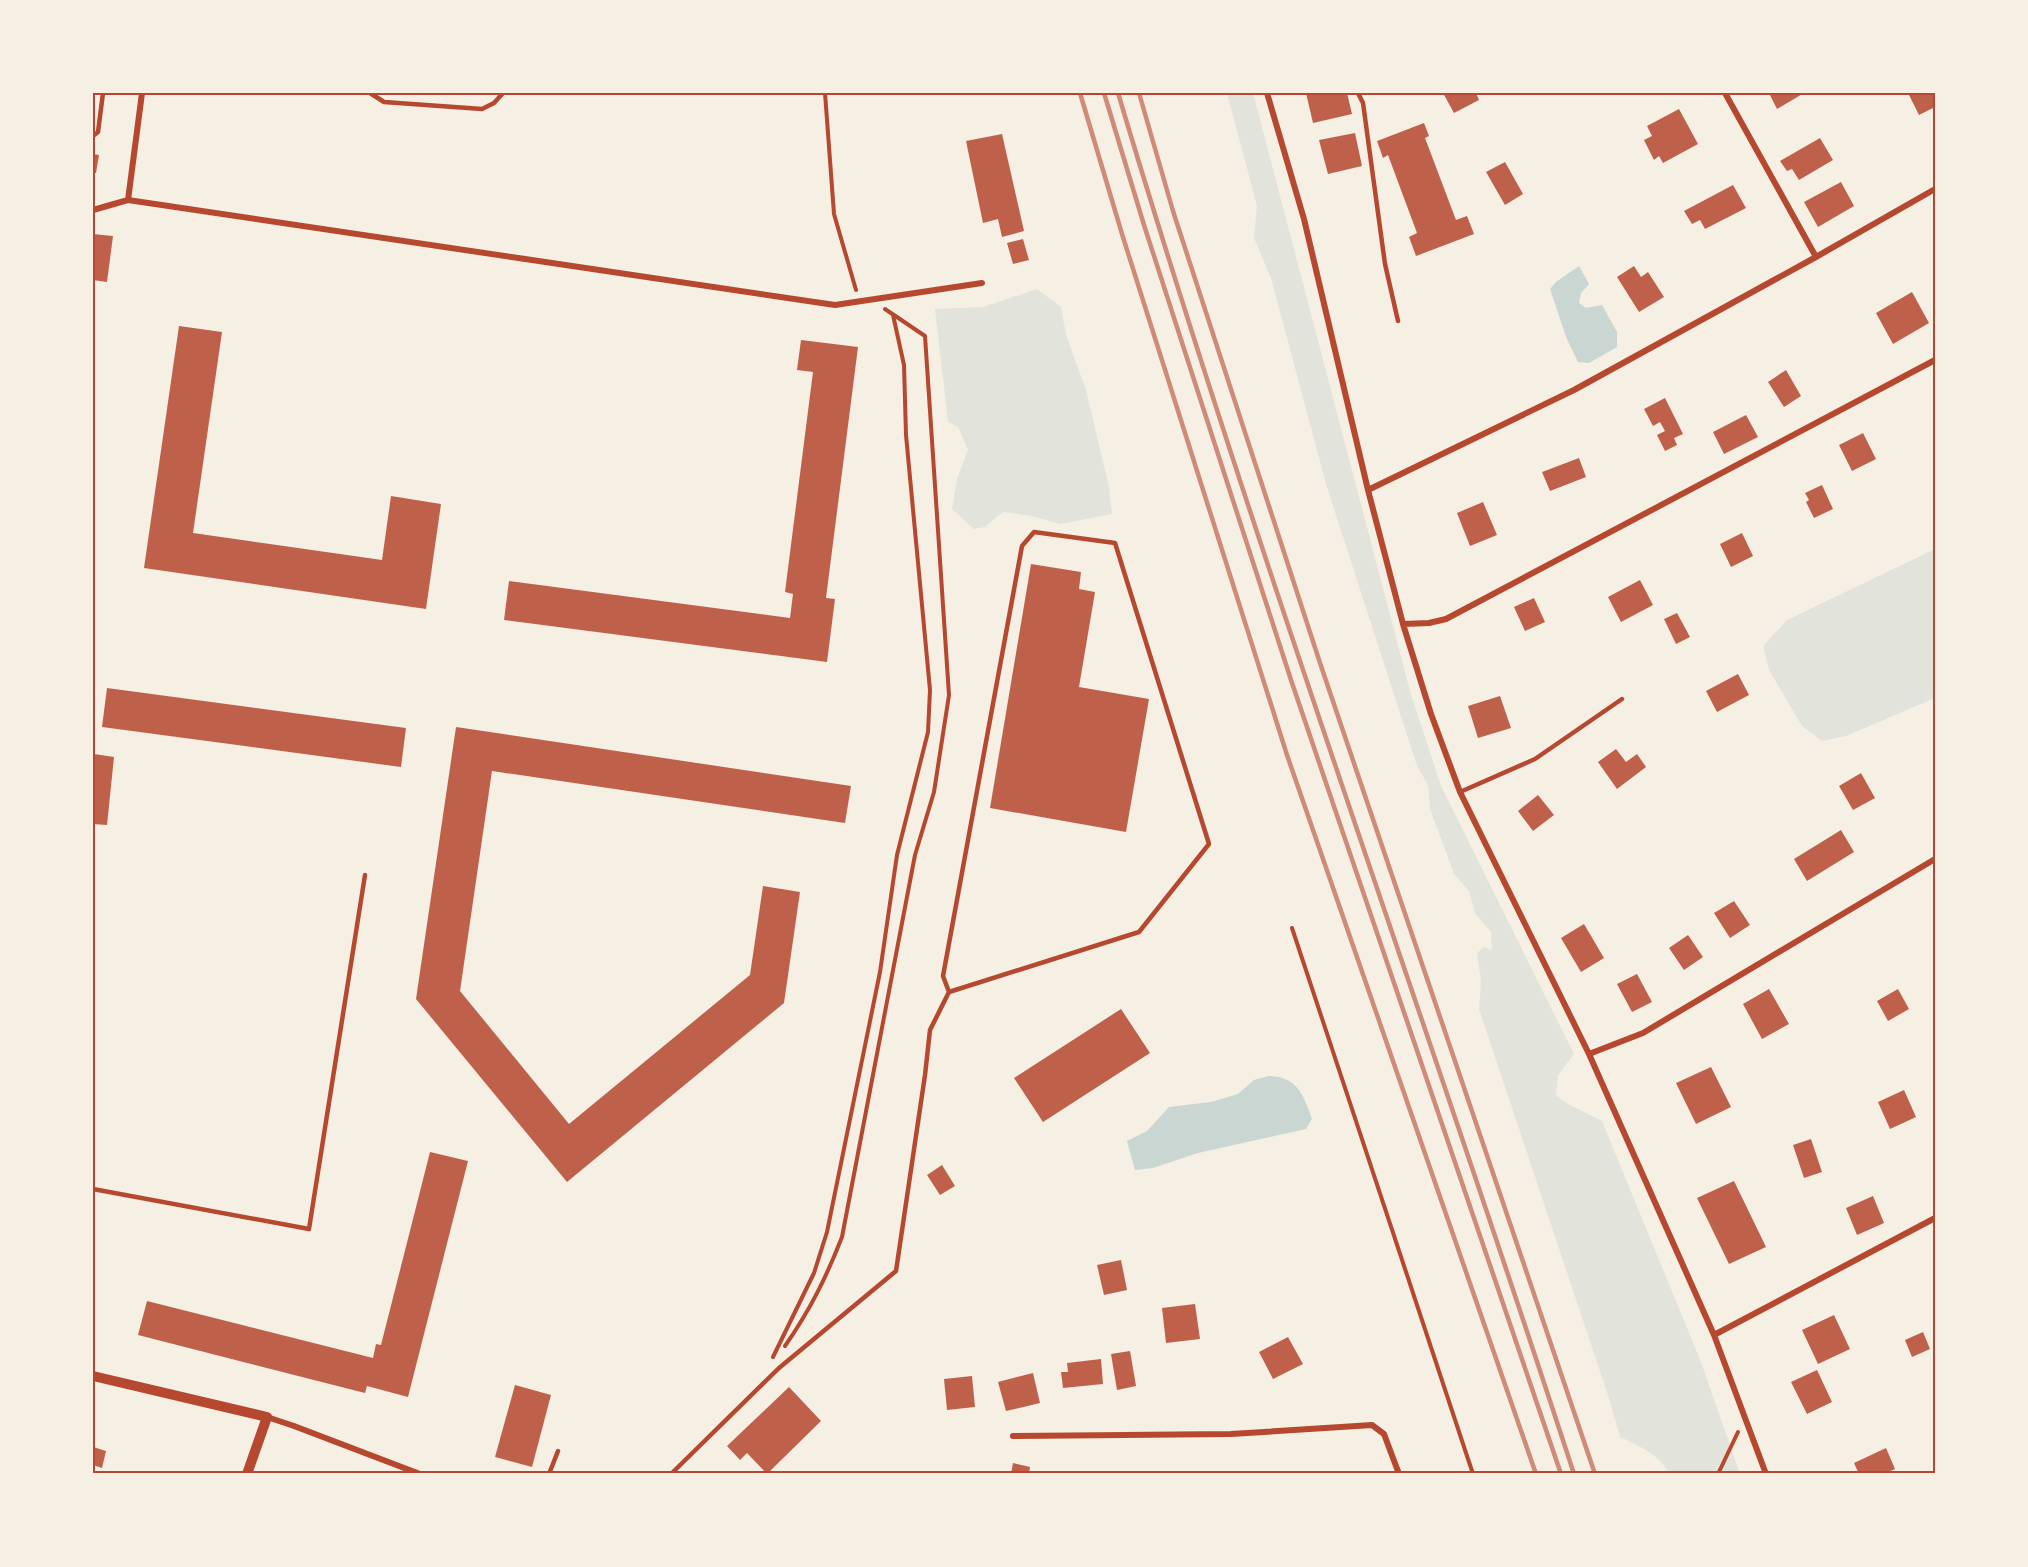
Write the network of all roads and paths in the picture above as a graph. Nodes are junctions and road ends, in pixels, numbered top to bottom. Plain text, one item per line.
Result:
1 (103, 93) edge
2 (142, 93) edge
3 (370, 93) edge
4 (503, 93) edge
5 (825, 93) edge
6 (1267, 93) edge
7 (1358, 93) edge
8 (1725, 93) edge
9 (93, 136) edge
10 (1935, 189) edge
11 (128, 200) junction
12 (93, 210) edge
13 (1816, 257) junction
14 (982, 283) dead end
15 (873, 300) junction
16 (860, 302) junction
17 (892, 314) junction
18 (1398, 321) dead end
19 (1935, 360) edge
20 (1368, 490) junction
21 (1403, 624) junction
22 (1622, 699) dead end
23 (1460, 792) junction
24 (1935, 859) edge
25 (365, 875) dead end
26 (1292, 928) dead end
27 (949, 992) junction
28 (1589, 1054) junction
29 (93, 1189) edge
30 (1935, 1218) edge
31 (1714, 1335) junction
32 (93, 1376) edge
33 (267, 1418) junction
34 (1745, 1418) junction
35 (1013, 1436) dead end
36 (558, 1451) dead end
37 (247, 1474) edge
38 (420, 1474) edge
39 (549, 1474) edge
40 (671, 1474) edge
41 (1400, 1474) edge
42 (1473, 1474) edge
43 (1718, 1474) edge
44 (1766, 1474) edge

1 - 9 lane
2 - 11 street
3 - 4 lane
5 - 16 path
6 - 20 street
7 - 18 lane
8 - 13 street
10 - 13 street
11 - 12 street
11 - 16 street
13 - 20 street
14 - 15 street
15 - 16 street
15 - 17 path
17 - 17 path
19 - 21 street
20 - 21 street
21 - 23 street
22 - 23 lane
23 - 28 street
24 - 28 street
25 - 29 lane
26 - 42 path
27 - 27 lane
27 - 40 lane
28 - 31 street
30 - 31 street
31 - 34 street
32 - 33 street
33 - 37 street
33 - 38 street
34 - 43 path
34 - 44 street
35 - 41 street
36 - 39 lane

